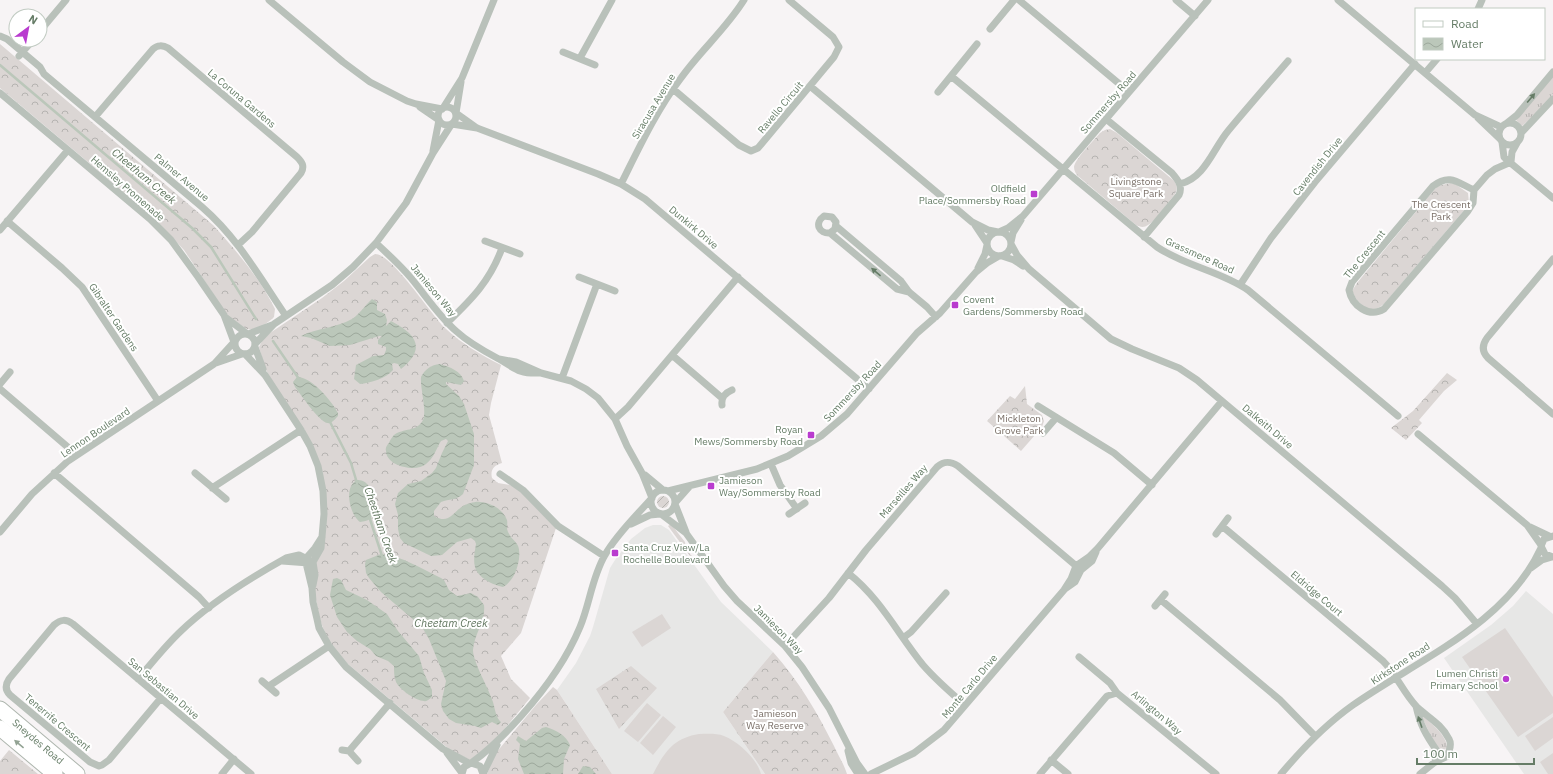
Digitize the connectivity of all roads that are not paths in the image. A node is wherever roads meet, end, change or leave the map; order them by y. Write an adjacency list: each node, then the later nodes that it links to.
1 (66, 0): 14 (street)
2 (269, 0): 36 (street)
3 (494, 0): 29 (street)
4 (612, 0): 21 (street)
5 (748, 0): 12 (street, Siracusa Avenue)
6 (789, 0): 30 (street, Ravello Circuit)
7 (1014, 0): 15 (street)
8 (1019, 0): 33 (street)
9 (1176, 0): 13 (street)
10 (1208, 0): 13 (street, Sommersby Road)
11 (1338, 0): 25 (street)
12 (742, 3): 31 (street, Siracusa Avenue)
13 (1195, 16): 33 (street, Sommersby Road)
14 (48, 21)
15 (990, 29)
16 (0, 37): 20 (street, Palmer Avenue)
17 (977, 44): 28 (street)
18 (26, 48): 20 (street)
19 (563, 52): 21 (street)
20 (21, 54): 40 (street, Palmer Avenue)
21 (580, 58): 24 (street)
22 (1436, 60): 26 (street)
23 (1288, 61): 54 (street)
24 (595, 64)
25 (1415, 64): 26 (street); 79 (street, Cavendish Drive)
26 (1425, 72): 39 (street)
27 (1553, 72): 44 (street, one-way to 27)
28 (951, 76): 32 (street); 52 (street, Grassmere Road)
29 (462, 78): 37 (street); 38 (street)
30 (810, 86): 31 (street, Ravello Circuit); 59 (street)
31 (673, 89): 53 (street, Siracusa Avenue)
32 (938, 92)
33 (1129, 92): 41 (street, Sommersby Road)
34 (0, 93): 49 (street, Hemsley Promenade)
35 (1553, 99): 46 (street)
36 (416, 104): 37 (street); 42 (street)
37 (443, 108): 38 (street); 42 (street)
38 (456, 113): 43 (street); 45 (street, Dunkirk Drive)
39 (1475, 115): 44 (street); 47 (street)
40 (95, 117): 68 (street, Palmer Avenue); 68 (street, La Coruna Gardens)
41 (1106, 119): 52 (street, Sommersby Road); 54 (street)
42 (439, 120): 43 (street); 50 (street)
43 (452, 124): 45 (street, Dunkirk Drive); 50 (street)
44 (1504, 125): 46 (street); 47 (street)
45 (477, 128): 53 (street, Dunkirk Drive)
46 (1521, 133): 48 (street)
47 (1500, 140): 48 (street); 51 (street)
48 (1517, 143): 51 (street)
49 (68, 150): 58 (street); 82 (street, Hemsley Promenade)
50 (433, 153): 66 (street)
51 (1510, 162): 55 (street, The Crescent); 56 (street)
52 (1063, 169): 57 (street, Sommersby Road); 64 (street, Grassmere Road)
53 (621, 184): 77 (street, Dunkirk Drive)
54 (1180, 184): 64 (street)
55 (1474, 190): 55 (street, The Crescent)
56 (1553, 198)
57 (1023, 216): 62 (street, Sommersby Road); 67 (street, Sommersby Road)
58 (7, 221): 61 (street); 100 (street, Gibralter Gardens)
59 (972, 222): 62 (street); 69 (street)
60 (836, 226): 63 (street); 63 (street); 81 (street)
61 (0, 230)
62 (998, 232): 67 (street); 69 (street)
63 (830, 233): 81 (street, one-way to 63)
64 (1144, 237): 79 (street, Grassmere Road)
65 (485, 241): 70 (street)
66 (376, 243): 83 (street); 85 (street, Jamieson Way)
67 (1011, 243): 72 (street); 74 (street, Dalkeith Drive)
68 (238, 244): 83 (street, Palmer Avenue)
69 (987, 244): 72 (street); 75 (street, Sommersby Road)
70 (502, 248): 71 (street); 85 (street)
71 (520, 254)
72 (1000, 256): 74 (street, Dalkeith Drive); 75 (street, Sommersby Road)
73 (1553, 259): 103 (street)
74 (1029, 269): 101 (street, Dalkeith Drive)
75 (976, 272): 84 (street, Sommersby Road)
76 (579, 277): 78 (street)
77 (738, 277): 91 (street); 98 (street, Dunkirk Drive)
78 (597, 284): 80 (street); 95 (street)
79 (1240, 285): 104 (street, Grassmere Road)
80 (615, 291)
81 (909, 292): 84 (street)
82 (224, 315): 87 (street, Hemsley Promenade); 88 (street, Hemsley Promenade)
83 (286, 316): 86 (street)
84 (936, 317): 98 (street, Sommersby Road)
85 (447, 323): 95 (street, Jamieson Way)
86 (274, 324): 87 (street); 89 (street)
87 (247, 334): 88 (street); 89 (street)
88 (234, 342): 90 (street); 92 (street, Lennon Boulevard)
89 (255, 346): 90 (street); 94 (street)
90 (243, 354): 92 (street, Lennon Boulevard); 94 (street)
91 (672, 355): 99 (street); 106 (street)
92 (214, 364): 100 (street, Lennon Boulevard)
93 (10, 372): 96 (street)
94 (265, 375): 107 (street)
95 (562, 378): 106 (street, Jamieson Way)
96 (0, 384)
97 (0, 389): 110 (street)
98 (869, 389): 111 (street, Sommersby Road)
99 (732, 390)
100 (158, 401): 110 (street, Lennon Boulevard)
101 (1222, 401): 116 (street, Monte Carlo Drive); 146 (street, Dalkeith Drive)
102 (1038, 406): 105 (street)
103 (1553, 414)
104 (1398, 416)
105 (1056, 418): 108 (street); 116 (street)
106 (615, 419): 114 (street, Jamieson Way)
107 (301, 430): 118 (street); 138 (street)
108 (1043, 433)
109 (1418, 434): 129 (street)
110 (77, 455): 112 (street, Lennon Boulevard)
111 (771, 464): 117 (street, Sommersby Road); 124 (street)
112 (54, 473): 131 (street, Lennon Boulevard); 144 (street)
113 (195, 473): 118 (street)
114 (642, 473): 119 (street, Jamieson Way); 120 (street, Jamieson Way)
115 (500, 474): 136 (street)
116 (1152, 485): 139 (street, Monte Carlo Drive)
117 (690, 486): 119 (street, Sommersby Road); 123 (street)
118 (212, 488): 121 (street)
119 (665, 490): 120 (street); 123 (street)
120 (651, 498): 125 (street); 128 (street)
121 (226, 499)
122 (805, 503): 124 (street)
123 (675, 504): 125 (street); 132 (street, Jamieson Way)
124 (797, 509): 126 (street)
125 (661, 514): 128 (street); 132 (street, Jamieson Way)
126 (789, 514)
127 (1228, 518): 130 (street)
128 (629, 525): 136 (street)
129 (1527, 525): 134 (street); 135 (street)
130 (1222, 526): 133 (street); 151 (street, Eldridge Court)
131 (0, 532)
132 (686, 533): 149 (street, Jamieson Way)
133 (1216, 534)
134 (1551, 536): 135 (street, Kirkstone Road)
135 (1541, 546): 137 (street); 140 (street, Kirkstone Road)
136 (604, 556): 164 (street)
137 (1553, 557): 140 (street, Kirkstone Road)
138 (308, 561): 144 (street); 148 (street)
139 (1078, 568): 141 (street, Marseilles Way); 159 (street, Monte Carlo Drive)
140 (1530, 569): 146 (street, Kirkstone Road)
141 (848, 573): 147 (street); 149 (street, Marseilles Way)
142 (946, 593): 147 (street)
143 (1155, 606): 163 (street)
144 (209, 608): 152 (street)
145 (63, 620): 152 (street, San Sebastian Drive); 157 (street, Tenerrife Crescent)
146 (1477, 624): 151 (street, Kirkstone Road)
147 (903, 638): 159 (street)
148 (330, 646): 154 (street); 158 (street)
149 (785, 646): 165 (street, Jamieson Way)
150 (1079, 656): 156 (street)
151 (1396, 677): 160 (street, Eldridge Court); 163 (street, Kirkstone Road)
152 (138, 679): 157 (street, San Sebastian Drive)
153 (262, 681): 154 (street)
154 (269, 686): 155 (street)
155 (276, 693)
156 (1117, 693): 170 (street, Arlington Way); 185 (street, Arlington Way)
157 (161, 698): 169 (street, San Sebastian Drive)
158 (390, 703): 166 (street); 171 (street)
159 (965, 705): 182 (street, Monte Carlo Drive)
160 (1416, 706): 167 (street, one-way to 160); 168 (street)
161 (0, 709): 175 (main road, Sneydes Road)
162 (0, 728): 174 (main road, Sneydes Road, one-way to 162)
163 (1315, 736): 186 (street, Kirkstone Road)
164 (499, 742): 173 (street); 179 (street)
165 (848, 746): 180 (street, Jamieson Way); 181 (street, Jamieson Way)
166 (443, 749): 173 (street); 178 (street)
167 (1437, 751): 168 (street); 172 (street)
168 (1447, 754): 172 (street)
169 (234, 760): 176 (street); 177 (street, San Sebastian Drive)
170 (1051, 760): 183 (street, Arlington Way); 184 (street)
171 (358, 761)
172 (1435, 762): 187 (street)
173 (470, 763): 178 (street); 179 (street)
174 (54, 774)
175 (77, 774)
176 (222, 774)
177 (251, 774)
178 (462, 774)
179 (483, 774)
180 (858, 774)
181 (865, 774)
182 (871, 774)
183 (1040, 774)
184 (1068, 774)
185 (1216, 774)
186 (1281, 774)
187 (1420, 774)

